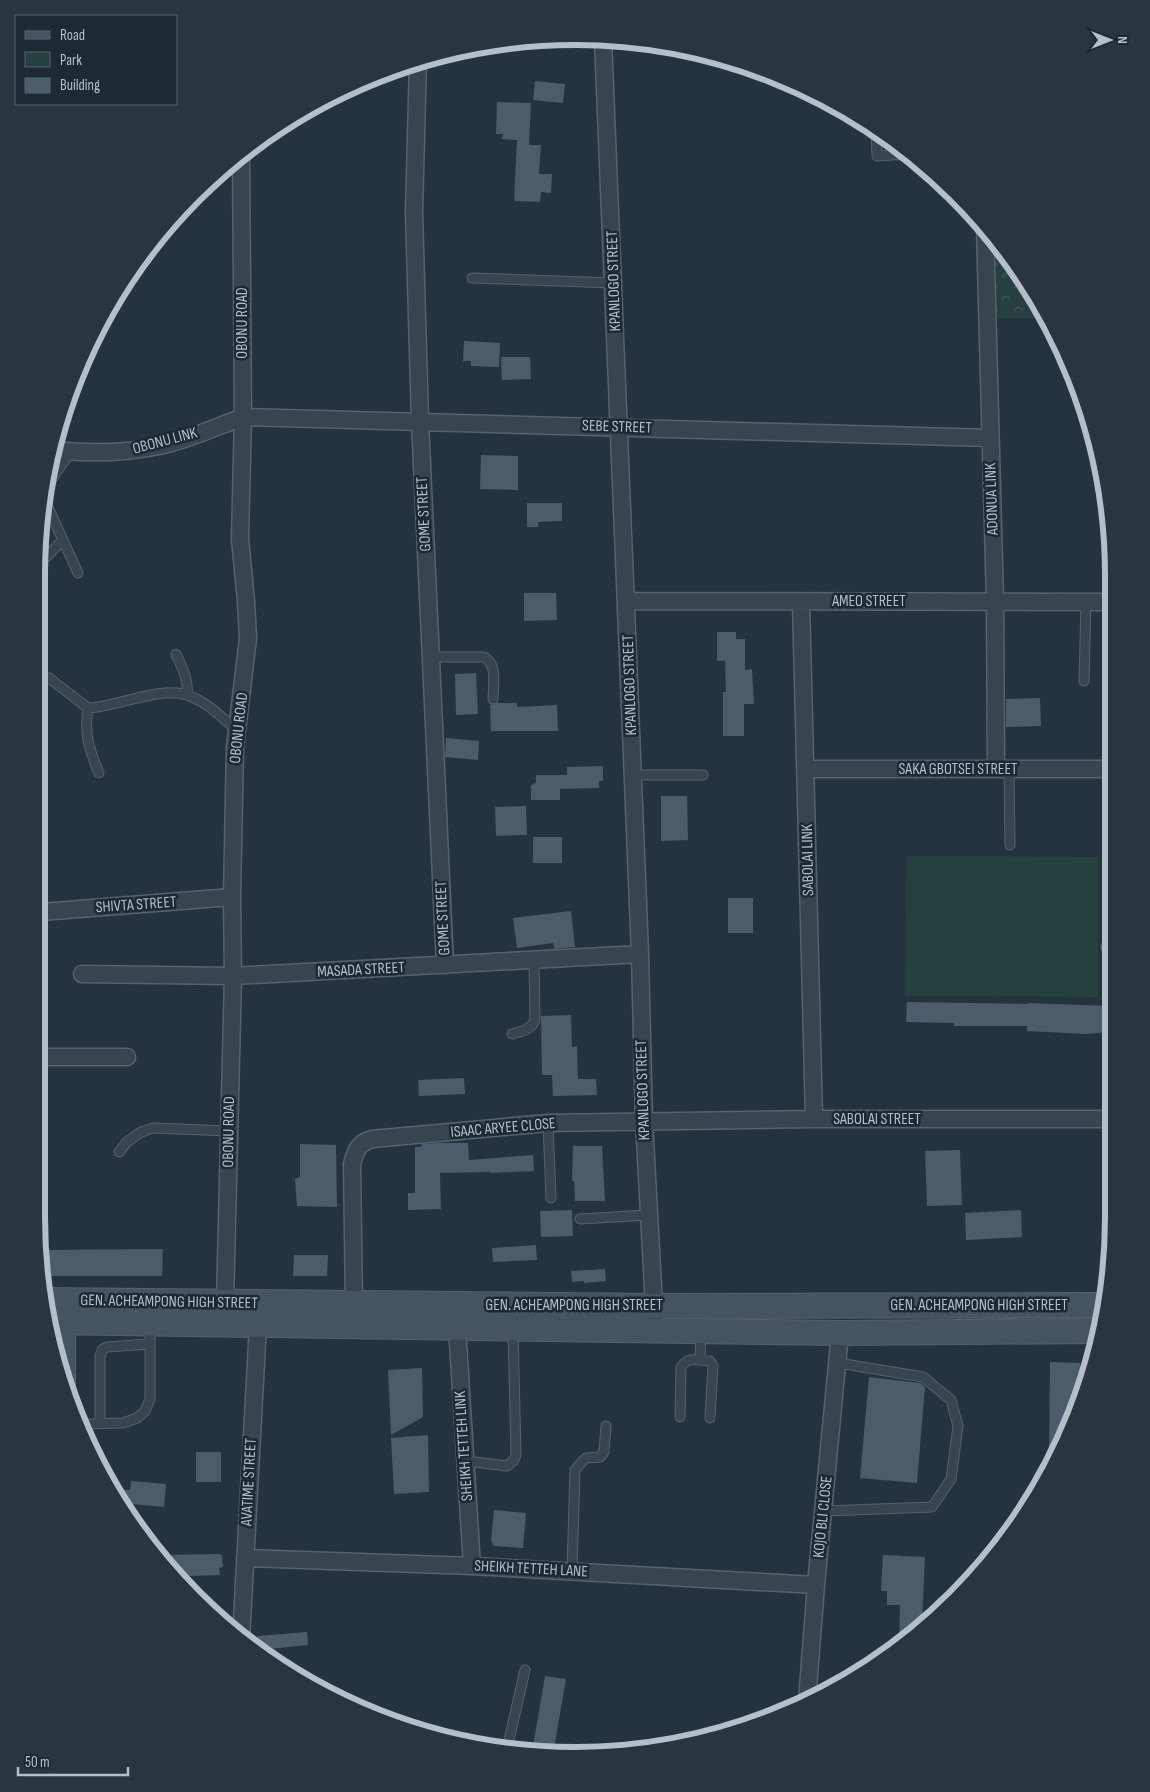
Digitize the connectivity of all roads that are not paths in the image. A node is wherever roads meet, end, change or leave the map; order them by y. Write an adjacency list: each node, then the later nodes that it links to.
1 (603, 46): 8 (street, KPANLOGO STREET)
2 (418, 69): 10 (street, GOME STREET)
3 (876, 139): 4 (lane)
4 (898, 155)
5 (241, 164): 9 (street, OBONU ROAD)
6 (985, 241): 12 (street, ADONUA LINK)
7 (472, 278): 8 (lane)
8 (614, 282): 11 (street, KPANLOGO STREET)
9 (243, 417): 10 (street, SEBE STREET); 13 (street, OBONU LINK); 31 (street, OBONU ROAD)
10 (420, 420): 11 (street, SEBE STREET); 25 (street, GOME STREET)
11 (620, 428): 12 (street, SEBE STREET); 19 (street, KPANLOGO STREET)
12 (990, 438): 20 (street, ADONUA LINK)
13 (64, 451): 14 (lane)
14 (56, 468)
15 (49, 510): 16 (lane)
16 (63, 540): 17 (lane); 18 (lane)
17 (46, 558)
18 (78, 573)
19 (626, 601): 21 (street, AMEO STREET); 36 (street, KPANLOGO STREET)
20 (995, 601): 21 (street, AMEO STREET); 22 (street, AMEO STREET); 32 (street, ADONUA LINK)
21 (801, 602): 34 (street, SABOLAI LINK)
22 (1086, 602): 23 (street, AMEO STREET); 27 (lane)
23 (1105, 602)
24 (176, 654): 28 (lane)
25 (431, 657): 29 (lane); 43 (street, GOME STREET)
26 (45, 678): 30 (lane)
27 (1084, 681)
28 (187, 695): 30 (lane); 31 (lane)
29 (493, 699)
30 (88, 708): 35 (lane)
31 (237, 730): 39 (street, OBONU ROAD)
32 (1003, 769): 33 (street, SAKA GBOTSEI STREET); 34 (street, SAKA GBOTSEI STREET); 38 (lane)
33 (1105, 769)
34 (805, 770): 49 (street, SABOLAI LINK)
35 (99, 773)
36 (633, 775): 37 (lane); 41 (street, KPANLOGO STREET)
37 (703, 775)
38 (1010, 845)
39 (232, 898): 40 (street, SHIVTA STREET); 45 (street, OBONU ROAD)
40 (45, 912)
41 (640, 954): 42 (street, MASADA STREET); 51 (street, KPANLOGO STREET)
42 (534, 960): 43 (street, MASADA STREET); 46 (lane)
43 (445, 966): 45 (street, MASADA STREET)
44 (82, 974): 45 (street, MASADA STREET)
45 (233, 976): 53 (street, OBONU ROAD)
46 (512, 1034)
47 (45, 1057): 48 (street)
48 (127, 1057)
49 (814, 1119): 50 (street, SABOLAI STREET); 51 (street, SABOLAI STREET)
50 (1105, 1119)
51 (644, 1121): 52 (street, ISAAC ARYEE CLOSE); 56 (street, KPANLOGO STREET)
52 (548, 1123): 55 (lane); 59 (street, ISAAC ARYEE CLOSE)
53 (229, 1131): 54 (lane); 58 (street, OBONU ROAD)
54 (119, 1152)
55 (551, 1198)
56 (648, 1215): 57 (lane); 61 (street, KPANLOGO STREET)
57 (580, 1219)
58 (225, 1303): 59 (main road, GEN. ACHEAMPONG HIGH STREET); 62 (main road, GEN. ACHEAMPONG HIGH STREET)
59 (354, 1304): 61 (main road, GEN. ACHEAMPONG HIGH STREET)
60 (1097, 1305): 61 (main road, GEN. ACHEAMPONG HIGH STREET)
61 (654, 1306): 68 (street, KPANLOGO STREET)
62 (55, 1311): 65 (main road); 71 (main road, GEN. ACHEAMPONG HIGH STREET)
63 (258, 1325): 64 (main road, GEN. ACHEAMPONG HIGH STREET); 71 (main road, GEN. ACHEAMPONG HIGH STREET); 81 (street, AVATIME STREET)
64 (457, 1327): 66 (main road, GEN. ACHEAMPONG HIGH STREET); 79 (street, SHEIKH TETTEH LINK)
65 (57, 1328)
66 (513, 1328): 68 (main road, GEN. ACHEAMPONG HIGH STREET); 79 (lane)
67 (1092, 1331): 70 (main road, GEN. ACHEAMPONG HIGH STREET)
68 (652, 1332): 69 (main road, GEN. ACHEAMPONG HIGH STREET)
69 (701, 1332): 70 (main road, GEN. ACHEAMPONG HIGH STREET); 72 (lane)
70 (840, 1333): 73 (street, KOJO BLI CLOSE)
71 (149, 1334): 76 (lane); 76 (lane)
72 (700, 1360): 74 (lane); 75 (lane)
73 (838, 1363): 80 (street, KOJO BLI CLOSE); 80 (lane)
74 (680, 1417)
75 (710, 1418)
76 (100, 1423): 77 (lane)
77 (87, 1424)
78 (606, 1426): 83 (lane)
79 (465, 1461): 82 (street, SHEIKH TETTEH LINK)
80 (824, 1511): 84 (street, KOJO BLI CLOSE)
81 (245, 1558): 82 (street, SHEIKH TETTEH LANE); 85 (street, AVATIME STREET)
82 (472, 1566): 83 (street, SHEIKH TETTEH LANE)
83 (572, 1571): 84 (street, SHEIKH TETTEH LANE)
84 (816, 1584): 87 (street, KOJO BLI CLOSE)
85 (242, 1628)
86 (525, 1670): 88 (lane)
87 (809, 1692)
88 (509, 1742)

